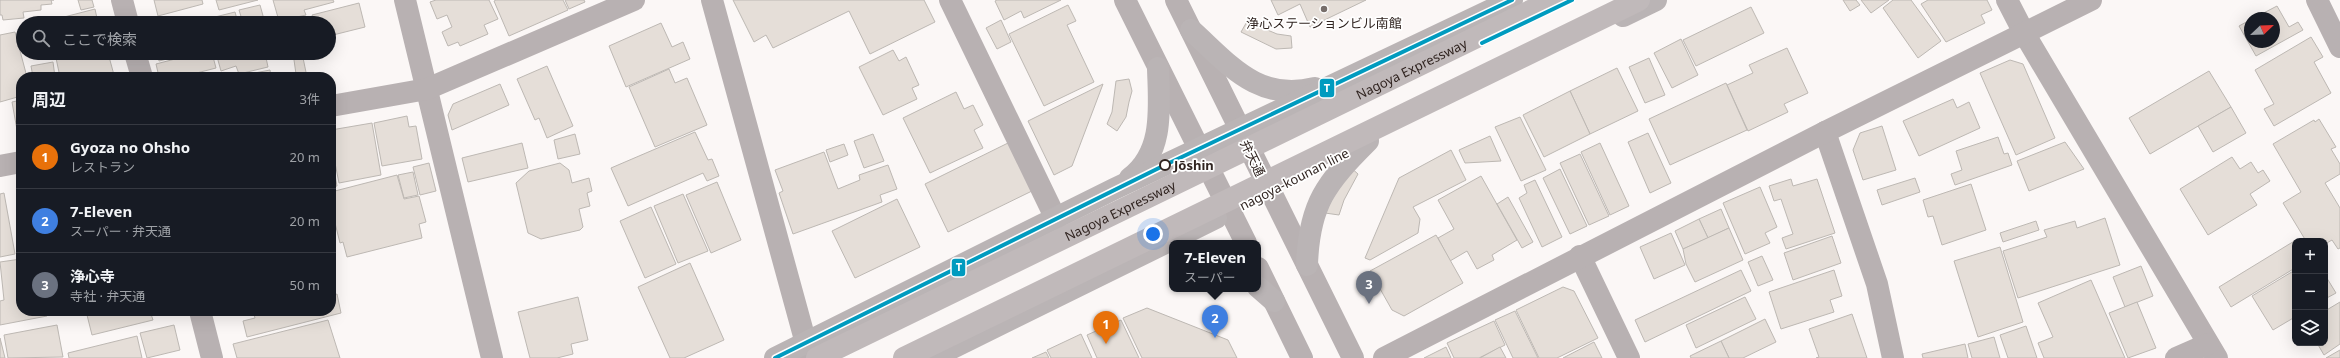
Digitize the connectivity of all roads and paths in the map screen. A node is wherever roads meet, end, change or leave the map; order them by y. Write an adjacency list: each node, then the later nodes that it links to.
1 (122, 0): 15 (street)
2 (405, 0): 23 (street)
3 (634, 0): 23 (street)
4 (712, 0): 46 (street)
5 (950, 0): 34 (street)
6 (1124, 0): 20 (street)
7 (1176, 0): 16 (street, 弁天通)
8 (1512, 0): 22 (main road)
9 (1553, 0): 46 (highway, Nagoya Expressway, bridge)
10 (1639, 0): 50 (highway, bridge)
11 (1656, 0): 27 (main road, nagoya-kounan line)
12 (2007, 0): 17 (street)
13 (2091, 0): 17 (street)
14 (2317, 0): 18 (street)
15 (126, 16)
16 (1191, 30): 22 (main road); 25 (street, 弁天通)
17 (2024, 33): 26 (street); 45 (street)
18 (2340, 47)
19 (137, 60): 21 (street)
20 (1158, 68): 28 (street); 31 (main road)
21 (141, 72)
22 (1338, 82): 25 (main road)
23 (427, 89): 24 (street); 48 (street)
24 (336, 105)
25 (1239, 130): 28 (main road); 32 (street, 弁天通)
26 (1824, 132): 39 (street); 56 (street)
27 (1368, 141): 32 (main road, nagoya-kounan line); 40 (main road)
28 (1200, 148): 31 (main road); 33 (street)
29 (16, 163): 30 (street)
30 (0, 166)
31 (1112, 190): 34 (main road)
32 (1269, 192): 33 (main road, nagoya-kounan line); 40 (street, 弁天通)
33 (1230, 210): 35 (main road, nagoya-kounan line); 36 (street)
34 (1056, 219): 46 (main road)
35 (1171, 240)
36 (1245, 240)
37 (1169, 241): 41 (main road, nagoya-kounan line)
38 (1169, 254): 41 (main road)
39 (1580, 256): 54 (street); 55 (street)
40 (1307, 265): 53 (street, 弁天通)
41 (1120, 266): 51 (main road, nagoya-kounan line)
42 (1261, 278): 43 (street)
43 (1266, 294): 52 (street)
44 (201, 316): 47 (street)
45 (2213, 351): 57 (street)
46 (811, 353): 49 (main road)
47 (212, 358)
48 (492, 358)
49 (775, 358)
50 (904, 358)
51 (932, 358)
52 (1302, 358)
53 (1352, 358)
54 (1384, 358)
55 (1629, 358)
56 (1893, 358)
57 (2176, 358)

